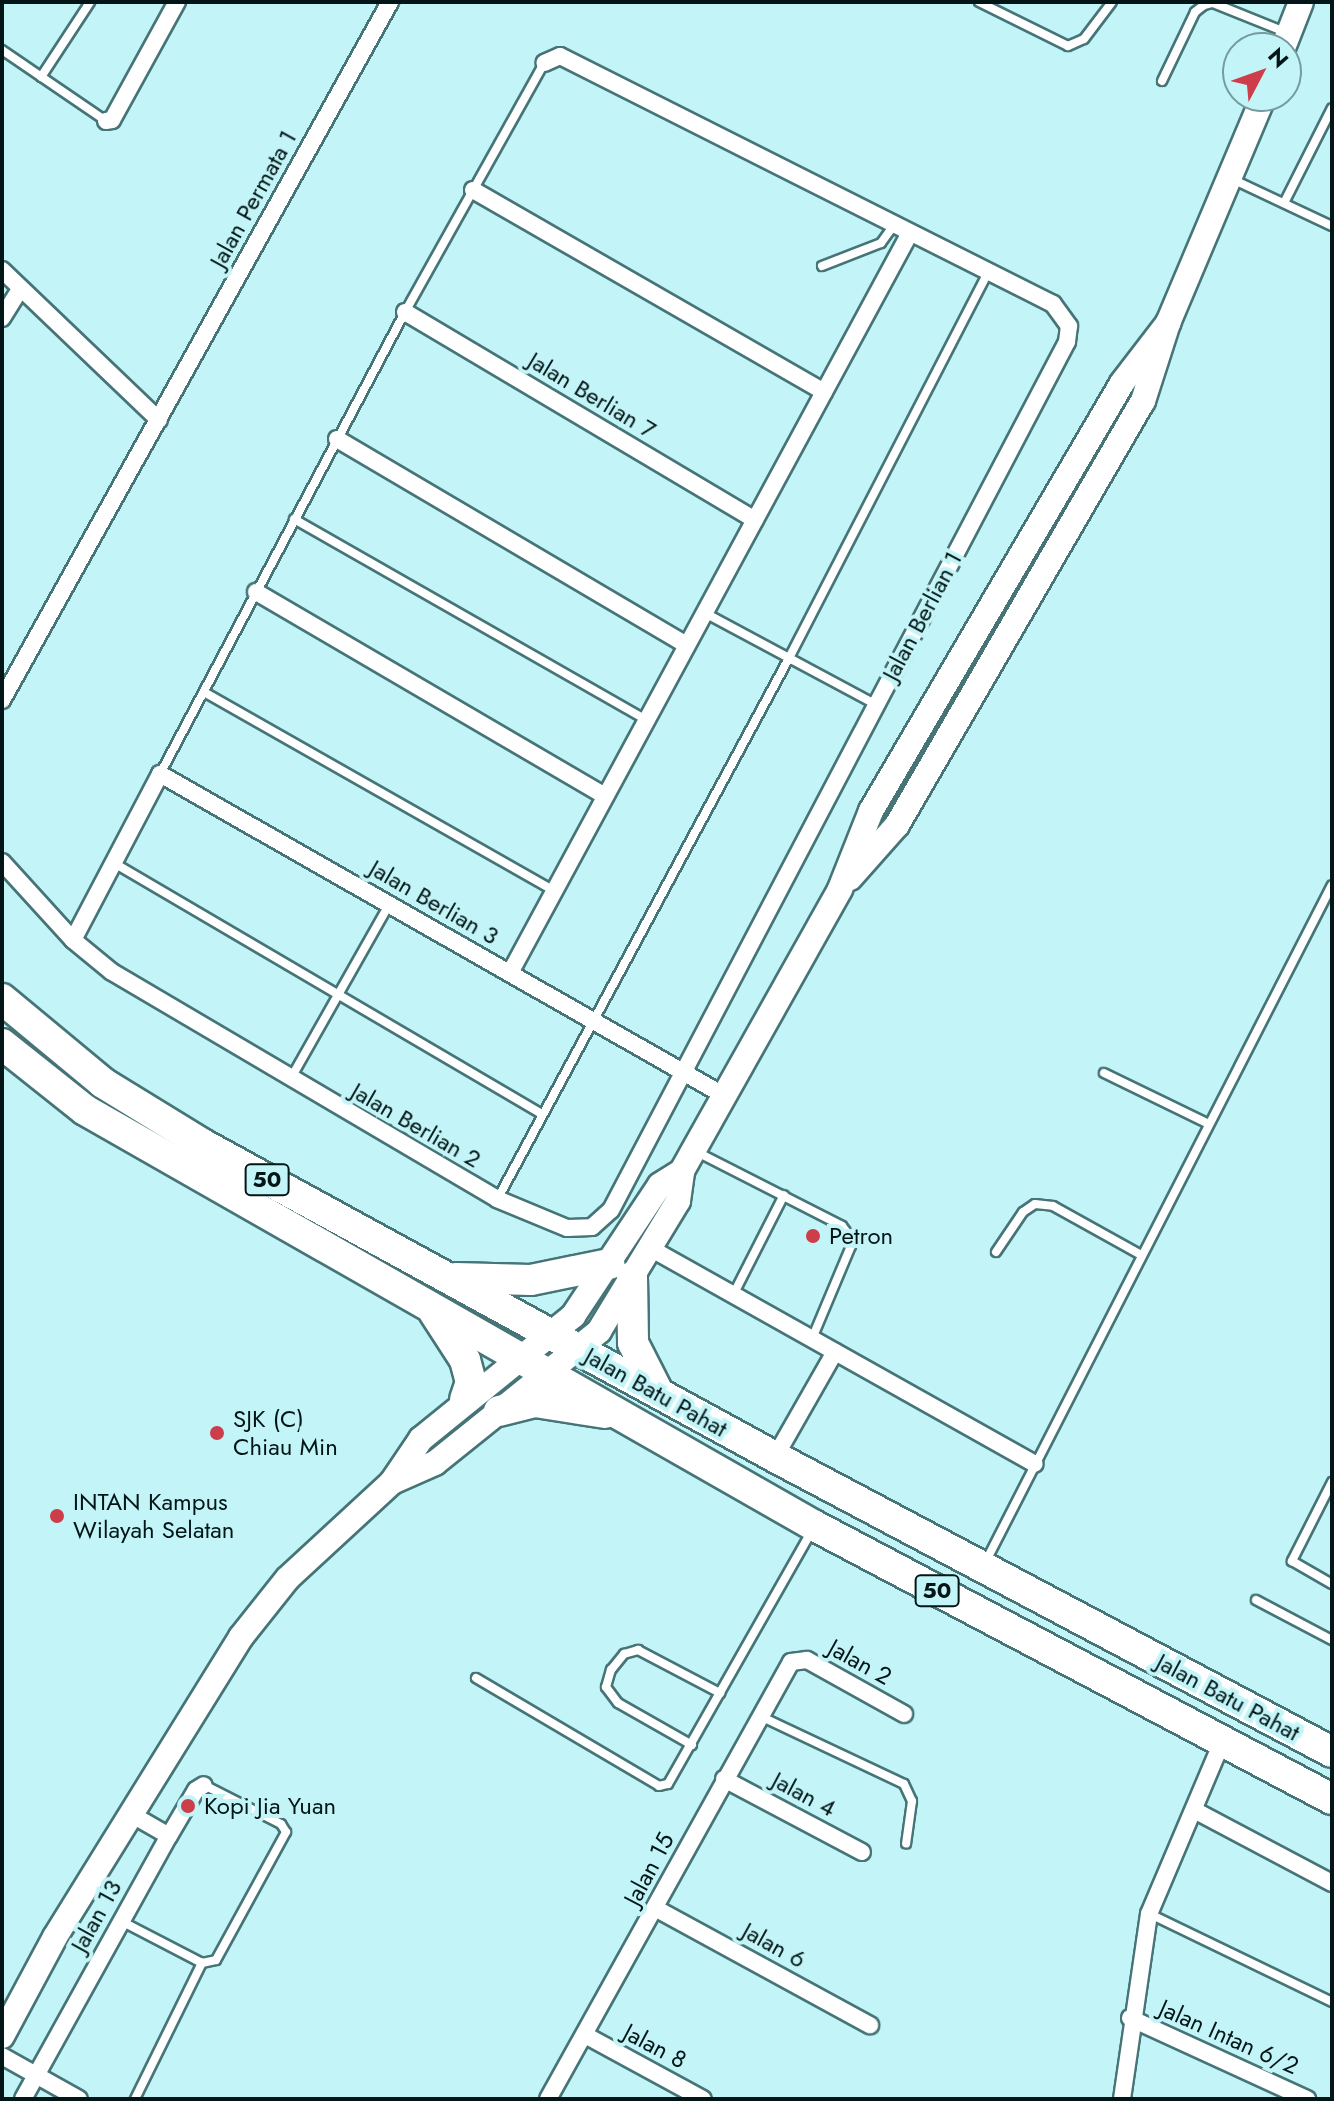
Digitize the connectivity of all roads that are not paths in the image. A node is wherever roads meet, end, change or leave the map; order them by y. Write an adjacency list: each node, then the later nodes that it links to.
1 (90, 2): 11 (lane)
2 (177, 2): 15 (street)
3 (390, 2): 29 (street, Jalan Permata 1)
4 (979, 2): 5 (lane)
5 (1112, 2)
6 (1301, 2): 8 (street)
7 (1269, 32): 12 (lane)
8 (1289, 32)
9 (2, 50): 11 (lane)
10 (544, 63): 17 (lane); 19 (street, Jalan Berlian 1)
11 (41, 77): 15 (lane)
12 (1162, 81)
13 (1332, 108): 18 (lane)
14 (1258, 112): 16 (street)
15 (106, 121)
16 (1232, 179): 18 (lane); 57 (street)
17 (473, 190): 26 (lane); 28 (street)
18 (1284, 203): 20 (lane)
19 (894, 225): 21 (street, Jalan Berlian 1); 22 (lane)
20 (1332, 226)
21 (910, 233): 24 (street, Jalan Berlian 1); 28 (street)
22 (822, 266)
23 (2, 270): 25 (street)
24 (988, 272): 36 (lane); 39 (street, Jalan Berlian 1)
25 (20, 289): 27 (street); 29 (street)
26 (405, 312): 30 (lane); 32 (street, Jalan Berlian 7)
27 (2, 318)
28 (824, 392): 32 (street)
29 (159, 420): 38 (street, Jalan Permata 1)
30 (337, 439): 31 (lane); 35 (street)
31 (294, 519): 33 (lane); 40 (lane)
32 (755, 520): 34 (street)
33 (256, 592): 37 (lane); 42 (street)
34 (705, 612): 35 (street); 36 (lane)
35 (687, 645): 40 (street)
36 (789, 658): 39 (lane); 52 (lane)
37 (204, 692): 41 (lane); 46 (lane)
38 (2, 700)
39 (875, 704): 54 (street, Jalan Berlian 1)
40 (647, 720): 42 (street)
41 (160, 774): 44 (street); 47 (street, Jalan Berlian 3)
42 (605, 796): 46 (street)
43 (2, 862): 48 (street, Jalan Berlian 2)
44 (113, 862): 48 (street); 50 (lane)
45 (1332, 885): 59 (lane)
46 (554, 891): 49 (street)
47 (390, 904): 49 (street, Jalan Berlian 3); 50 (lane)
48 (73, 940): 56 (street, Jalan Berlian 2)
49 (510, 973): 52 (street, Jalan Berlian 3)
50 (339, 994): 56 (lane); 58 (lane)
51 (2, 999): 67 (highway, Jalan Batu Pahat / 50)
52 (593, 1020): 54 (street, Jalan Berlian 3); 58 (lane)
53 (2, 1044): 69 (highway, Jalan Batu Pahat / 50)
54 (685, 1073): 57 (street, Jalan Berlian 3); 62 (street, Jalan Berlian 2)
55 (1104, 1073): 59 (lane)
56 (290, 1080): 62 (street, Jalan Berlian 2)
57 (725, 1096): 60 (street)
58 (542, 1114): 62 (lane)
59 (1207, 1123): 65 (lane)
60 (688, 1161): 61 (lane); 63 (street); 66 (street)
61 (784, 1195): 68 (lane); 71 (lane)
62 (497, 1199)
63 (650, 1248): 66 (street); 68 (street)
64 (996, 1252): 65 (lane)
65 (1141, 1255): 81 (lane)
66 (621, 1271): 67 (highway); 70 (street); 72 (street); 76 (highway)
67 (446, 1277): 70 (highway, Jalan Batu Pahat / 50)
68 (733, 1295): 71 (street)
69 (430, 1306): 74 (highway, Jalan Batu Pahat / 50); 77 (highway)
70 (550, 1334): 72 (highway, Jalan Batu Pahat / 50); 74 (street)
71 (812, 1339): 73 (street)
72 (577, 1348): 75 (street); 76 (highway, Jalan Batu Pahat / 50)
73 (835, 1352): 80 (street); 81 (street)
74 (520, 1357): 75 (highway, Jalan Batu Pahat / 50); 77 (street)
75 (548, 1373): 78 (street); 79 (highway, Jalan Batu Pahat / 50)
76 (658, 1392): 80 (highway, Jalan Batu Pahat / 50)
77 (465, 1399): 82 (street)
78 (499, 1411): 79 (highway); 82 (street)
79 (634, 1419): 84 (highway, Jalan Batu Pahat / 50)
80 (775, 1457): 85 (highway, Jalan Batu Pahat / 50)
81 (1035, 1464): 85 (lane)
82 (392, 1482): 102 (street)
83 (1332, 1482): 87 (lane)
84 (815, 1526): 92 (lane); 95 (highway, Jalan Batu Pahat / 50)
85 (982, 1567): 97 (highway, Jalan Batu Pahat / 50)
86 (1332, 1570): 87 (lane)
87 (1329, 1582)
88 (1256, 1600): 89 (lane)
89 (1332, 1640)
90 (791, 1662): 93 (street, Jalan 2); 94 (street, Jalan 15)
91 (476, 1678): 96 (lane)
92 (720, 1693): 96 (lane); 96 (lane)
93 (904, 1714)
94 (760, 1716): 98 (street, Jalan 15); 104 (lane)
95 (1222, 1742): 100 (highway, Jalan Batu Pahat / 50); 101 (street)
96 (692, 1745)
97 (1328, 1746)
98 (724, 1779): 105 (street, Jalan 4); 107 (street, Jalan 15)
99 (204, 1785): 103 (street, Jalan 13); 110 (lane)
100 (1332, 1799)
101 (1194, 1810): 106 (street); 108 (street)
102 (129, 1813): 103 (street); 115 (street)
103 (169, 1836): 109 (street, Jalan 13)
104 (906, 1844)
105 (862, 1852)
106 (1332, 1883)
107 (655, 1908): 113 (street, Jalan 6); 114 (street, Jalan 15)
108 (1149, 1914): 111 (lane); 112 (street)
109 (121, 1921): 110 (lane); 117 (street, Jalan 13)
110 (202, 1963): 120 (lane)
111 (1332, 2002)
112 (1130, 2018): 123 (street); 124 (street, Jalan Intan 6/2)
113 (870, 2025)
114 (585, 2035): 121 (street, Jalan 15); 122 (street, Jalan 8)
115 (2, 2036)
116 (2, 2056): 117 (street)
117 (35, 2075): 118 (street, Jalan 13); 119 (street)
118 (23, 2099)
119 (79, 2099)
120 (135, 2099)
121 (548, 2099)
122 (703, 2099)
123 (1122, 2099)
124 (1307, 2099)

